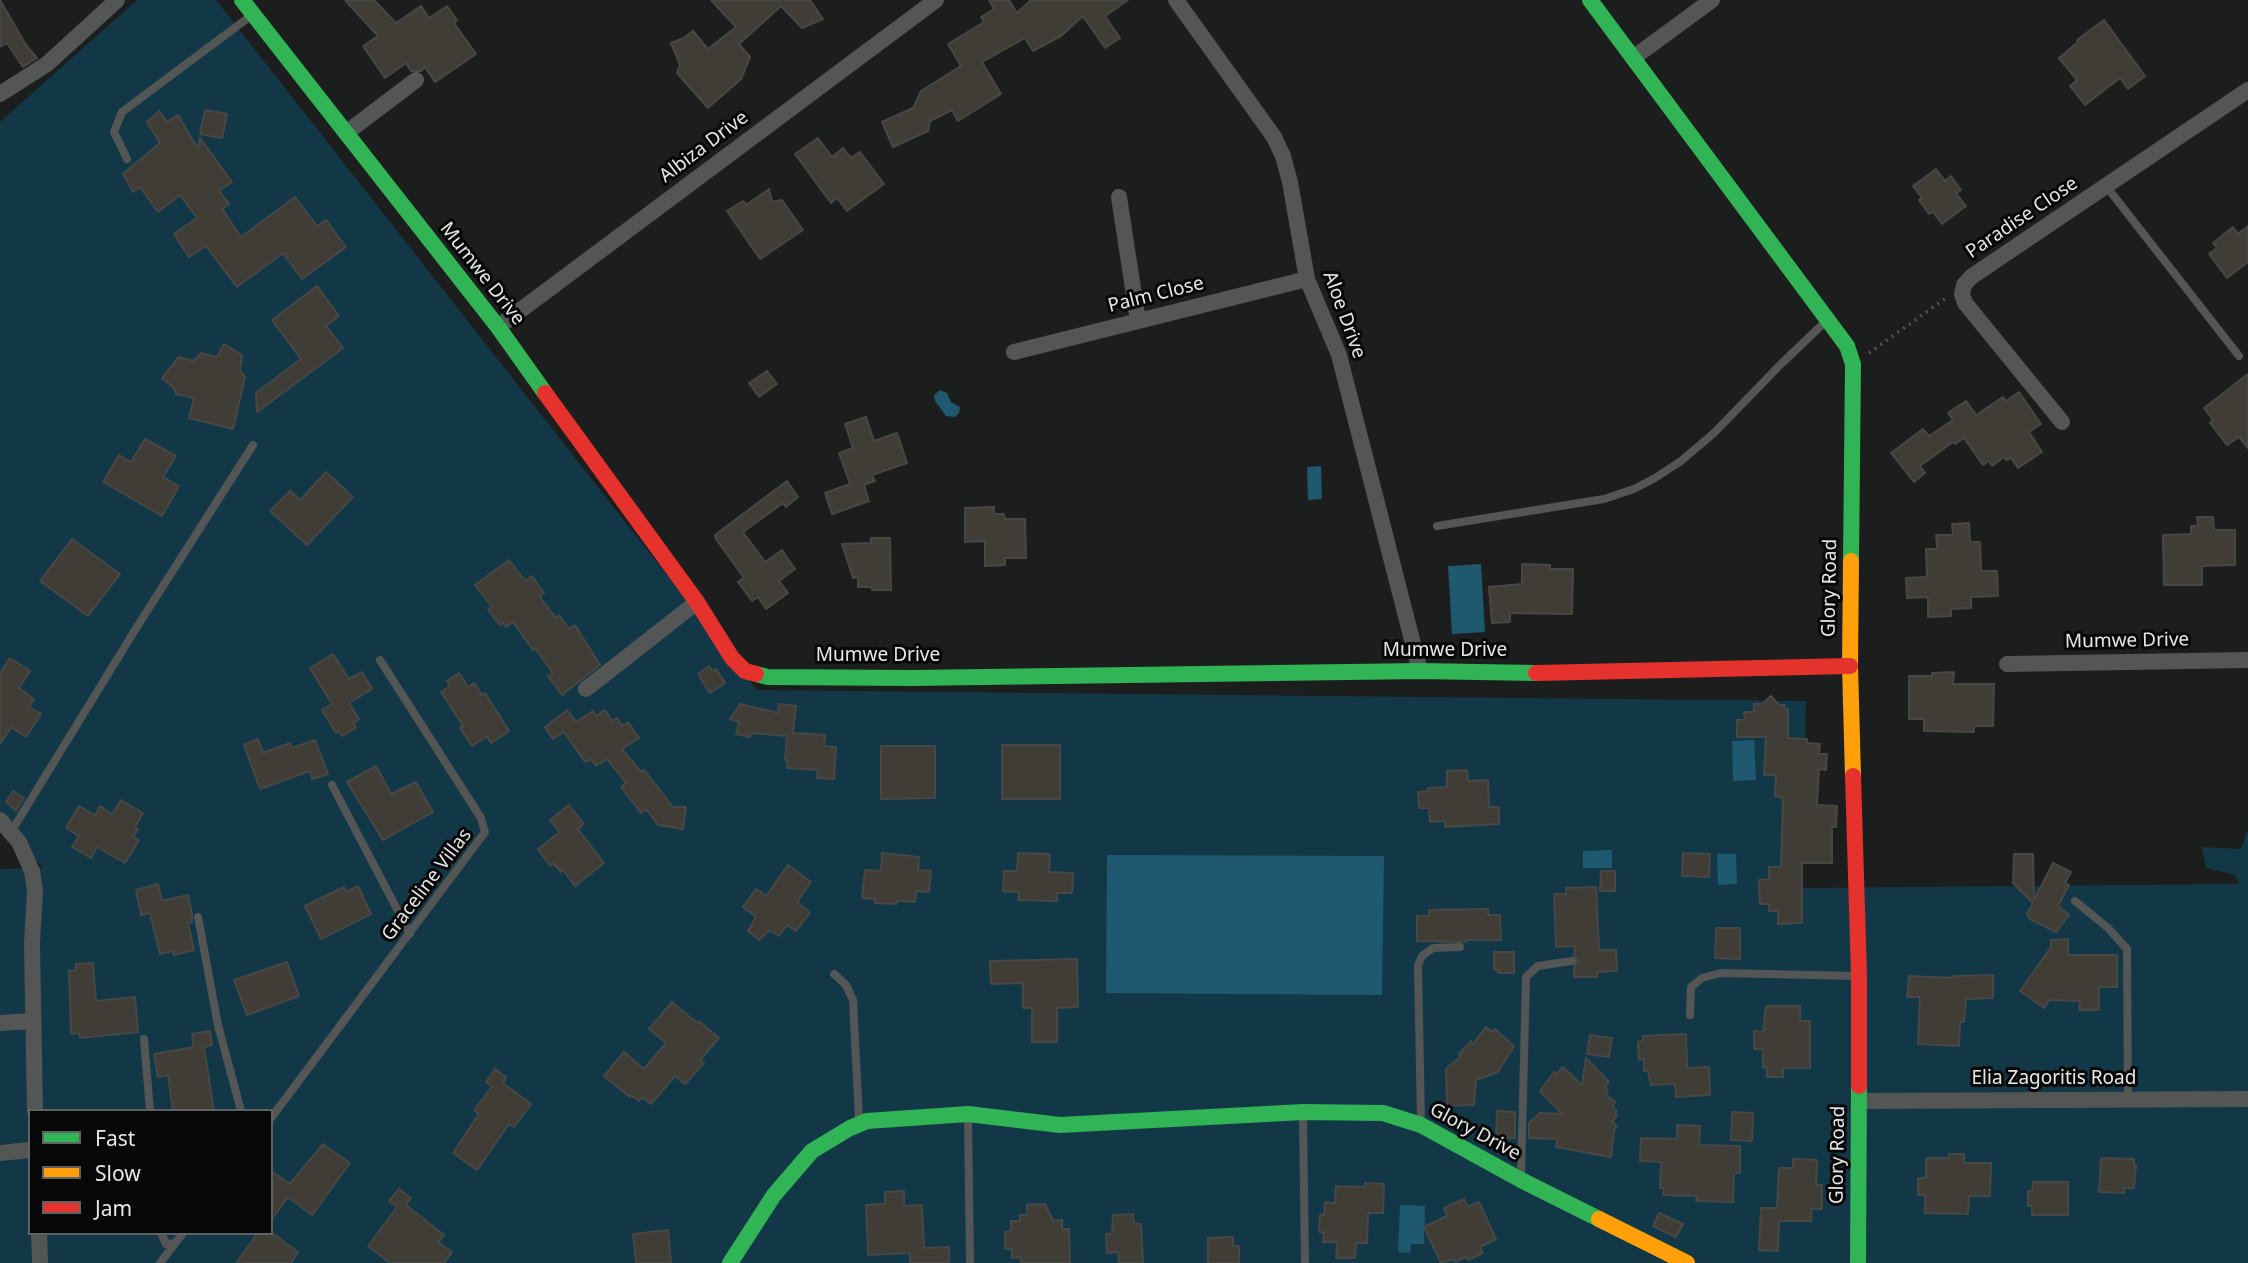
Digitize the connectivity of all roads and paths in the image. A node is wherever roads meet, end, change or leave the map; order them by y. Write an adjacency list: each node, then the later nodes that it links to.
1 (117, 0): 11 (street)
2 (242, 0): 7 (street, Mumwe Drive)
3 (936, 0): 20 (street, Albiza Drive)
4 (1176, 0): 16 (street, Aloe Drive)
5 (1590, 0): 8 (street, Glory Road)
6 (1712, 0): 8 (street)
7 (253, 14): 12 (street, Mumwe Drive); 13 (lane)
8 (1633, 58): 18 (street, Glory Road)
9 (416, 80): 12 (street)
10 (2248, 90): 14 (street, Paradise Close)
11 (0, 94)
12 (346, 133): 20 (street, Mumwe Drive)
13 (127, 159)
14 (2106, 186): 17 (street, Paradise Close); 22 (lane)
15 (1119, 197): 19 (street)
16 (1307, 279): 19 (street, Palm Close); 32 (street, Aloe Drive)
17 (1964, 285): 23 (path); 24 (street, Paradise Close)
18 (1827, 320): 23 (street, Glory Road); 26 (lane)
19 (1138, 321): 21 (street, Palm Close)
20 (498, 327): 27 (street, Mumwe Drive)
21 (1014, 352)
22 (2239, 356)
23 (1853, 364): 31 (street, Glory Road)
24 (2062, 422)
25 (253, 445): 35 (lane)
26 (1437, 526)
27 (697, 602): 32 (street, Mumwe Drive); 33 (street)
28 (380, 660): 38 (lane, Graceline Villas)
29 (2248, 660): 30 (street, Mumwe Drive)
30 (2007, 664)
31 (1850, 666): 32 (street, Mumwe Drive); 42 (street, Glory Road)
32 (1420, 671)
33 (586, 689)
34 (332, 785): 38 (lane)
35 (10, 831): 44 (street)
36 (2075, 901): 48 (lane)
37 (198, 917): 52 (lane)
38 (410, 934): 55 (lane, Graceline Villas)
39 (1460, 947): 57 (lane)
40 (1572, 961): 60 (lane)
41 (834, 974): 56 (lane)
42 (1860, 976): 43 (lane); 49 (street, Glory Road)
43 (1690, 1015)
44 (33, 1021): 45 (street); 50 (street)
45 (0, 1023)
46 (144, 1039): 51 (lane)
47 (2248, 1099): 48 (street, Elia Zagoritis Road)
48 (2128, 1100): 49 (street, Elia Zagoritis Road)
49 (1860, 1101): 71 (street, Glory Road)
50 (35, 1109)
51 (150, 1109)
52 (240, 1109)
53 (1303, 1112): 54 (street, Glory Drive); 57 (street, Glory Drive); 70 (lane)
54 (968, 1114): 56 (street, Glory Drive); 69 (lane)
55 (273, 1115)
56 (859, 1124): 68 (street)
57 (1421, 1125): 60 (street, Glory Drive)
58 (28, 1150): 59 (street)
59 (0, 1153)
60 (1521, 1180): 65 (street, Glory Drive)
61 (39, 1235): 66 (street)
62 (162, 1235): 64 (lane)
63 (181, 1235): 64 (lane)
64 (175, 1243): 67 (lane)
65 (1684, 1262)
66 (40, 1263)
67 (160, 1263)
68 (730, 1263)
69 (970, 1263)
70 (1305, 1263)
71 (1858, 1263)

